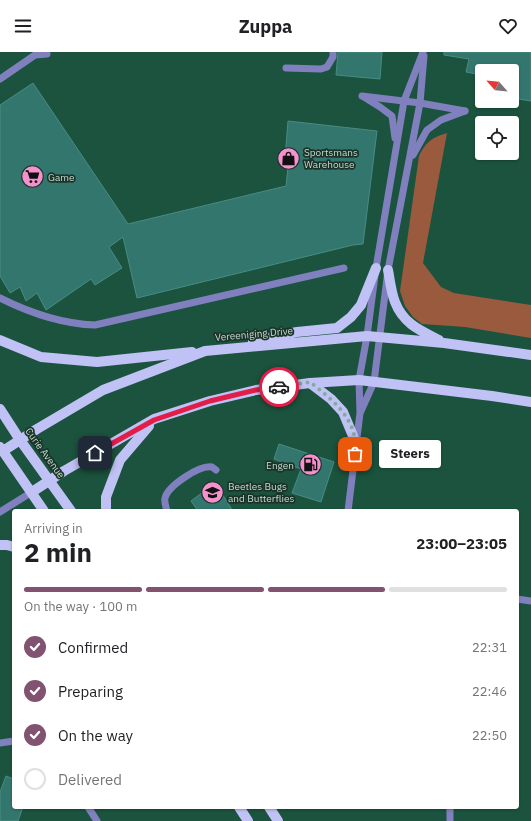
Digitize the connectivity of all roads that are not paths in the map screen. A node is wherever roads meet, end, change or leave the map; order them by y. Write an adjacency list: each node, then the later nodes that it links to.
1 (333, 52): 4 (street)
2 (423, 52): 6 (street); 7 (street)
3 (48, 54): 5 (street)
4 (286, 68)
5 (0, 79)
6 (404, 101): 7 (street); 8 (street); 8 (street)
7 (420, 103): 9 (street); 9 (street)
8 (396, 155): 11 (street)
9 (410, 159): 12 (street)
10 (344, 268): 13 (street)
11 (376, 268): 14 (street); 18 (main road)
12 (388, 270): 15 (street); 17 (main road)
13 (0, 298)
14 (367, 336): 15 (main road, Vereeniging Drive); 18 (main road, Vereeniging Drive); 20 (street)
15 (381, 337): 17 (main road, Vereeniging Drive); 22 (street)
16 (0, 340): 18 (main road)
17 (444, 342): 19 (main road, Vereeniging Drive)
18 (205, 351): 27 (main road, Vereeniging Drive)
19 (531, 355)
20 (359, 380): 21 (main road); 22 (main road); 25 (street)
21 (310, 382): 26 (main road); 28 (main road)
22 (374, 382): 23 (main road); 25 (street)
23 (531, 402)
24 (0, 409): 27 (main road, Curie Avenue)
25 (360, 413): 28 (street)
26 (154, 420): 31 (main road); 35 (main road)
27 (20, 440): 29 (main road, Vereeniging Drive); 31 (main road, Curie Avenue)
28 (356, 443): 37 (street)
29 (1, 450): 32 (main road)
30 (216, 470): 36 (street)
31 (50, 480): 32 (main road); 34 (main road, Curie Avenue)
32 (32, 492): 33 (main road); 38 (street)
33 (43, 509)
34 (70, 509)
35 (106, 509)
36 (167, 509)
37 (348, 509)
38 (0, 512)
39 (0, 545): 40 (main road)
40 (12, 546)
41 (519, 599): 42 (street)
42 (531, 601)
43 (12, 741): 44 (street)
44 (0, 743)
45 (89, 809): 49 (street)
46 (240, 809): 50 (main road)
47 (270, 809): 51 (main road)
48 (450, 809): 52 (street)
49 (97, 821)
50 (248, 821)
51 (278, 821)
52 (450, 821)

